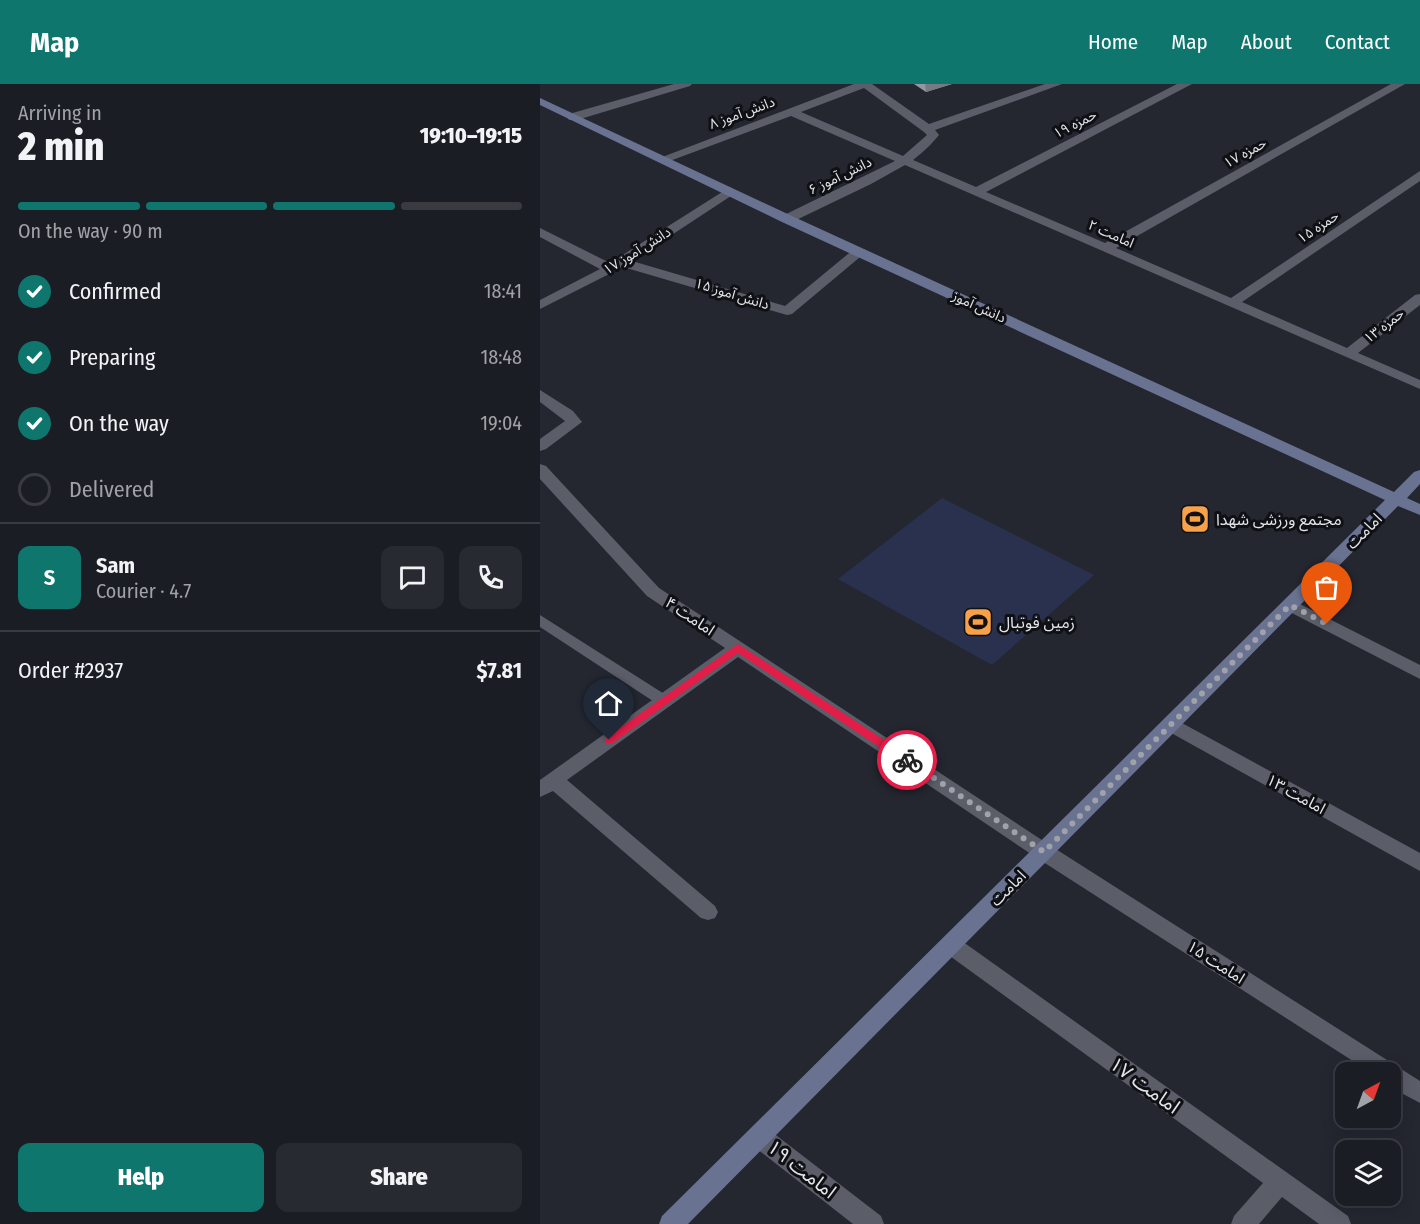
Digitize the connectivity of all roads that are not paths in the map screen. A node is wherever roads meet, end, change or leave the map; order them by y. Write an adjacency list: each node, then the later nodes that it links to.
1 (686, 84): 8 (street)
2 (865, 84): 7 (street, دانش آموز ۸); 9 (street)
3 (1056, 84): 9 (street)
4 (1186, 84): 14 (street, حمزه ۱۹)
5 (1399, 84): 17 (street, حمزه ۱۷)
6 (540, 101): 8 (street, دانش آموز)
7 (790, 111): 10 (street, دانش آموز ۸); 11 (street, امامت ۲)
8 (573, 117): 10 (street, دانش آموز)
9 (928, 129): 11 (street, دانش آموز ۶)
10 (663, 159): 13 (street, دانش آموز)
11 (907, 160): 14 (street, امامت ۲); 15 (street, دانش آموز ۶)
12 (1420, 175): 21 (street, حمزه ۱۵)
13 (730, 191): 15 (street, دانش آموز); 19 (street, دانش آموز ۱۷)
14 (978, 191): 17 (street, امامت ۲)
15 (787, 219): 18 (street, دانش آموز)
16 (540, 232): 19 (street)
17 (1106, 248): 21 (street, امامت ۲)
18 (859, 252): 19 (street, دانش آموز ۱۵); 29 (street, دانش آموز)
19 (616, 265): 22 (street, دانش آموز ۱۷)
20 (1420, 298): 23 (street, حمزه ۱۳)
21 (1232, 303): 23 (street, امامت ۲)
22 (540, 305)
23 (1348, 354): 24 (street, امامت ۲)
24 (1420, 385)
25 (540, 395): 26 (street)
26 (540, 446)
27 (540, 469): 33 (street, امامت ۴)
28 (1420, 475): 29 (street, امامت)
29 (1396, 499): 30 (street, دانش آموز); 31 (street, امامت)
30 (1420, 510)
31 (1290, 605): 34 (street); 36 (street, امامت)
32 (540, 620): 35 (lane)
33 (738, 648): 35 (street); 38 (street, امامت ۴)
34 (1420, 673)
35 (664, 701): 37 (street)
36 (1171, 724): 38 (street, امامت); 39 (street, امامت ۱۳)
37 (547, 785): 40 (street)
38 (1044, 852): 41 (street, امامت); 42 (street, امامت ۱۵)
39 (1420, 863)
40 (708, 912)
41 (951, 945): 45 (street, امامت); 46 (street, امامت ۱۷)
42 (1372, 1062)
43 (1401, 1081): 44 (street, امامت ۱۵)
44 (1420, 1093)
45 (760, 1137): 47 (street, امامت); 48 (street, امامت ۱۹)
46 (1280, 1182): 49 (street); 50 (street, امامت ۱۷)
47 (671, 1224)
48 (872, 1224)
49 (1243, 1224)
50 (1339, 1224)

